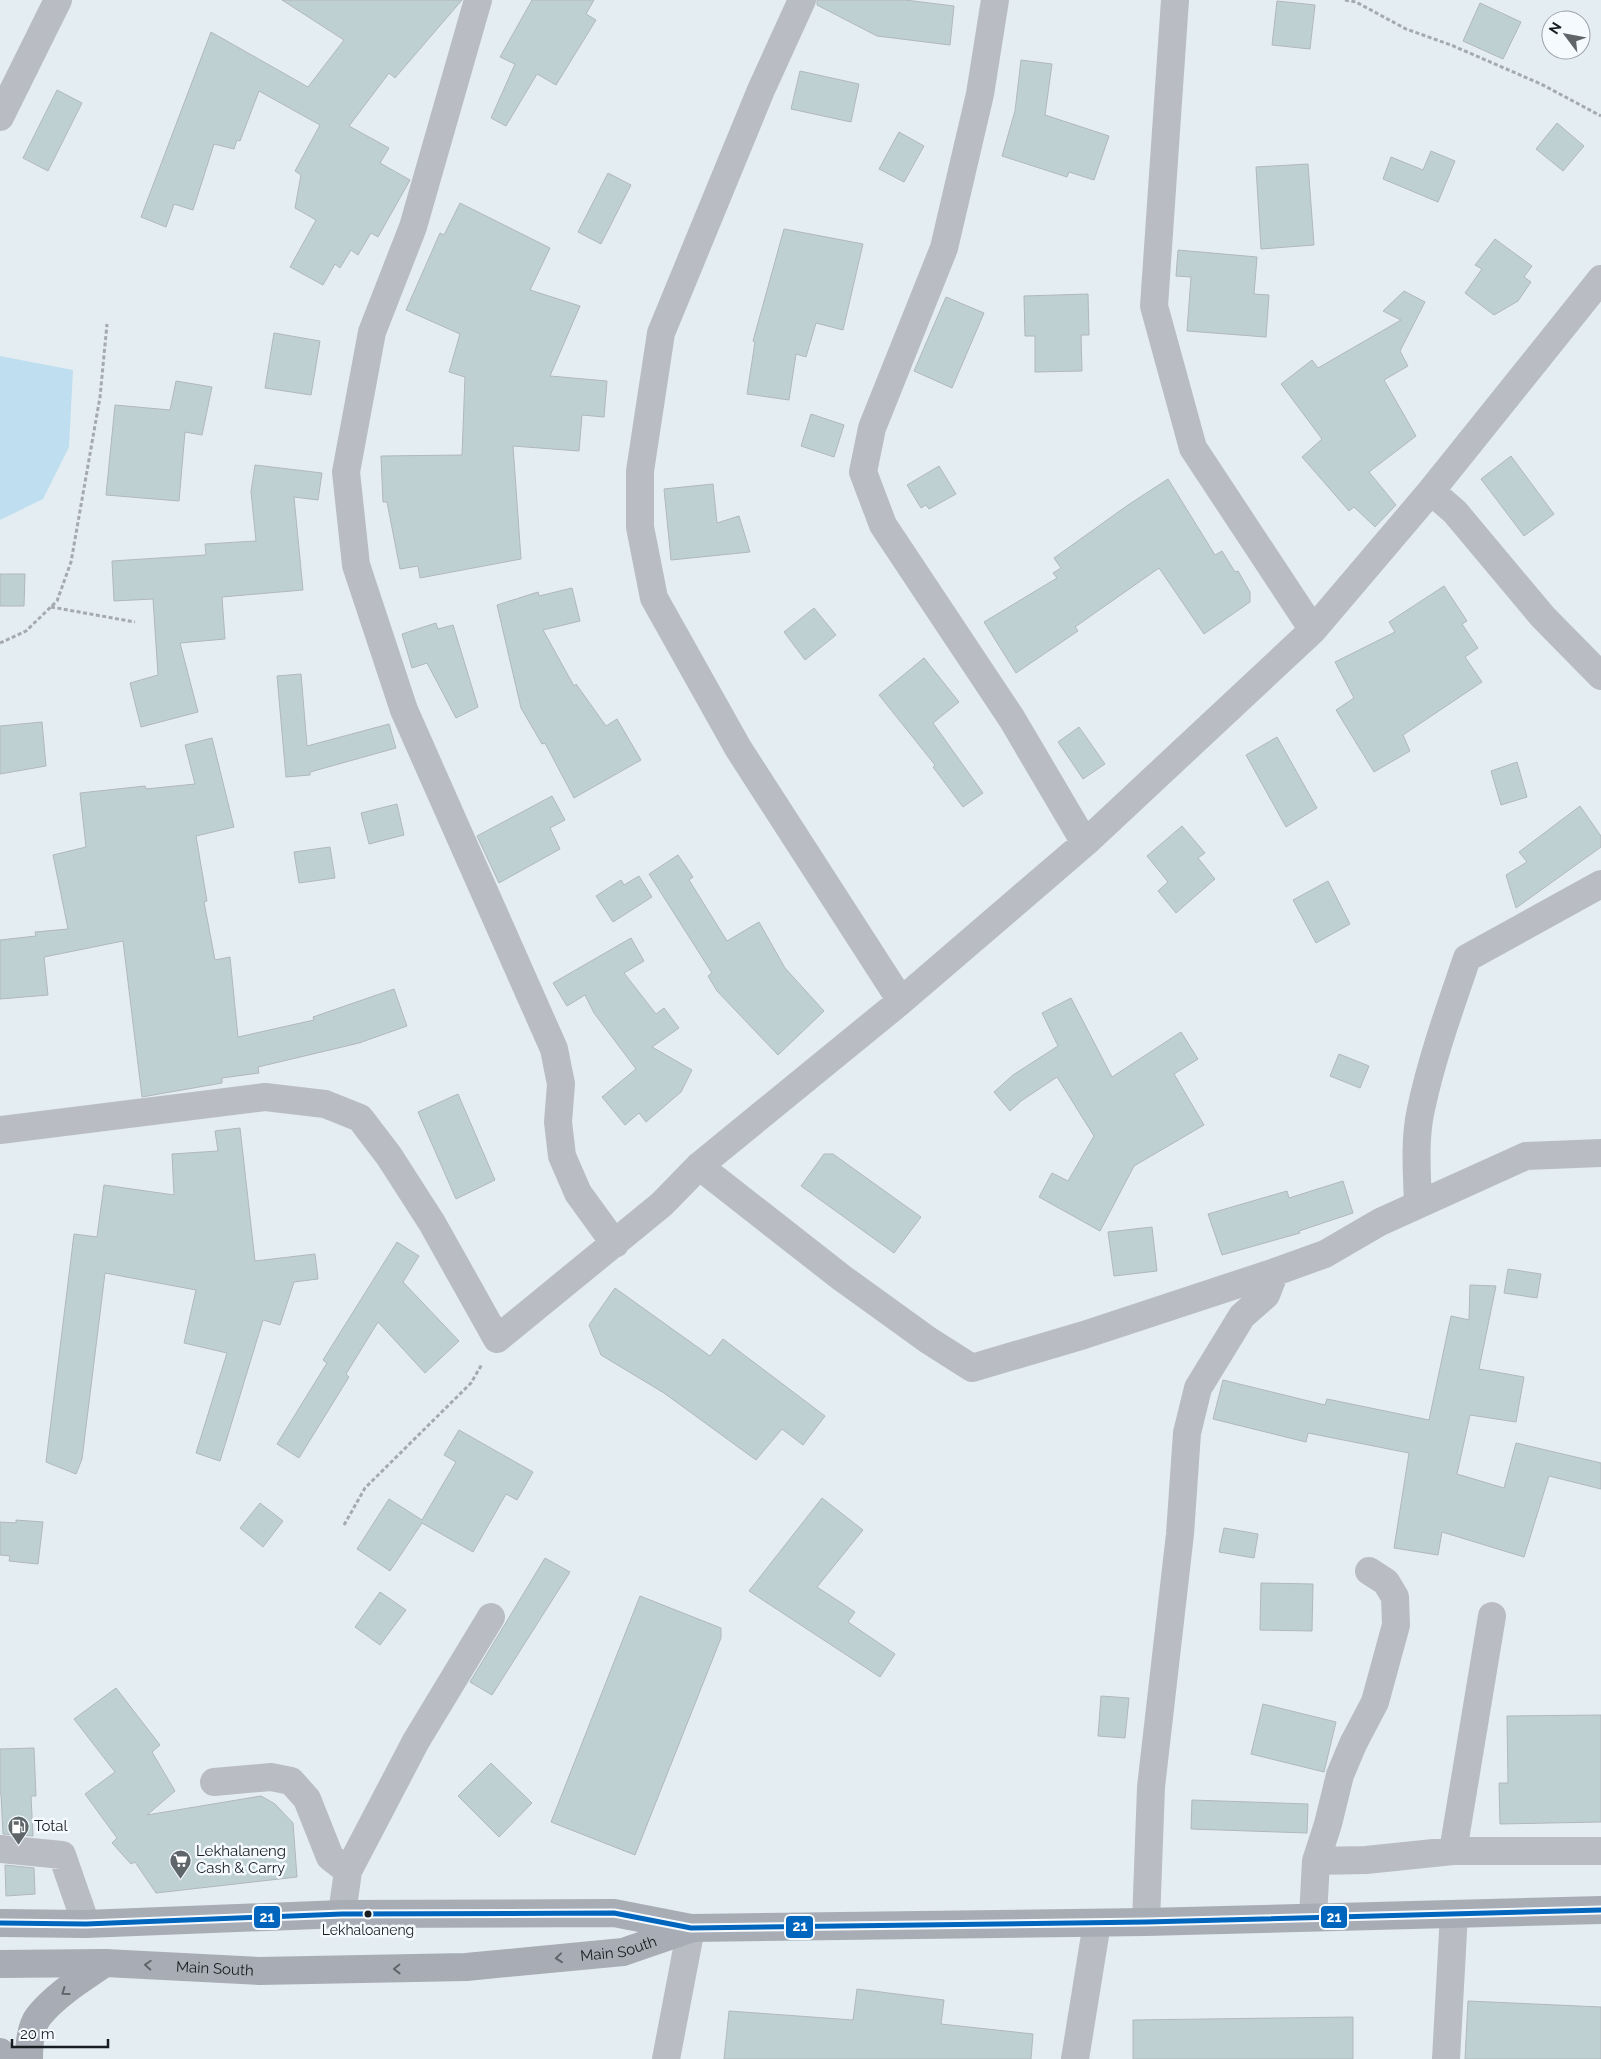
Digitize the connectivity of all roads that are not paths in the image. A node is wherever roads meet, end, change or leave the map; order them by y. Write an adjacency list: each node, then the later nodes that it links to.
1 (58, 0): 6 (street)
2 (478, 0): 18 (street)
3 (802, 0): 13 (street)
4 (995, 0): 11 (street)
5 (1175, 0): 9 (street)
6 (0, 117)
7 (1601, 279): 8 (street)
8 (1431, 491): 9 (street); 10 (street)
9 (1313, 630): 11 (street)
10 (1601, 676)
11 (1085, 843): 13 (street)
12 (1601, 884): 17 (street)
13 (901, 1001): 16 (street)
14 (0, 1130): 18 (street)
15 (1601, 1153): 17 (street)
16 (699, 1166): 18 (street); 19 (street)
17 (1418, 1204): 19 (street)
18 (615, 1244)
19 (1275, 1272): 33 (street)
20 (1369, 1571): 27 (street)
21 (1492, 1616): 25 (street)
22 (491, 1617): 28 (street)
23 (214, 1782): 28 (street)
24 (0, 1849): 36 (street)
25 (1453, 1851): 26 (street); 27 (street)
26 (1601, 1851)
27 (1316, 1861): 32 (street)
28 (348, 1871): 30 (street)
29 (1601, 1910): 31 (main road)
30 (342, 1914): 36 (main road, Main South); 37 (main road, Main South)
31 (1454, 1914): 32 (main road); 45 (street)
32 (1314, 1917): 33 (main road)
33 (1146, 1922): 35 (main road)
34 (0, 1923): 36 (main road, Main South)
35 (1097, 1923): 37 (main road); 44 (street)
36 (86, 1924)
37 (691, 1928): 38 (main road, Main South, one-way to 38); 43 (street)
38 (105, 1963): 39 (main road, Main South); 42 (main road, one-way to 42)
39 (0, 1964)
40 (0, 2052): 41 (main road)
41 (7, 2059)
42 (29, 2059)
43 (666, 2059)
44 (1075, 2059)
45 (1446, 2059)

